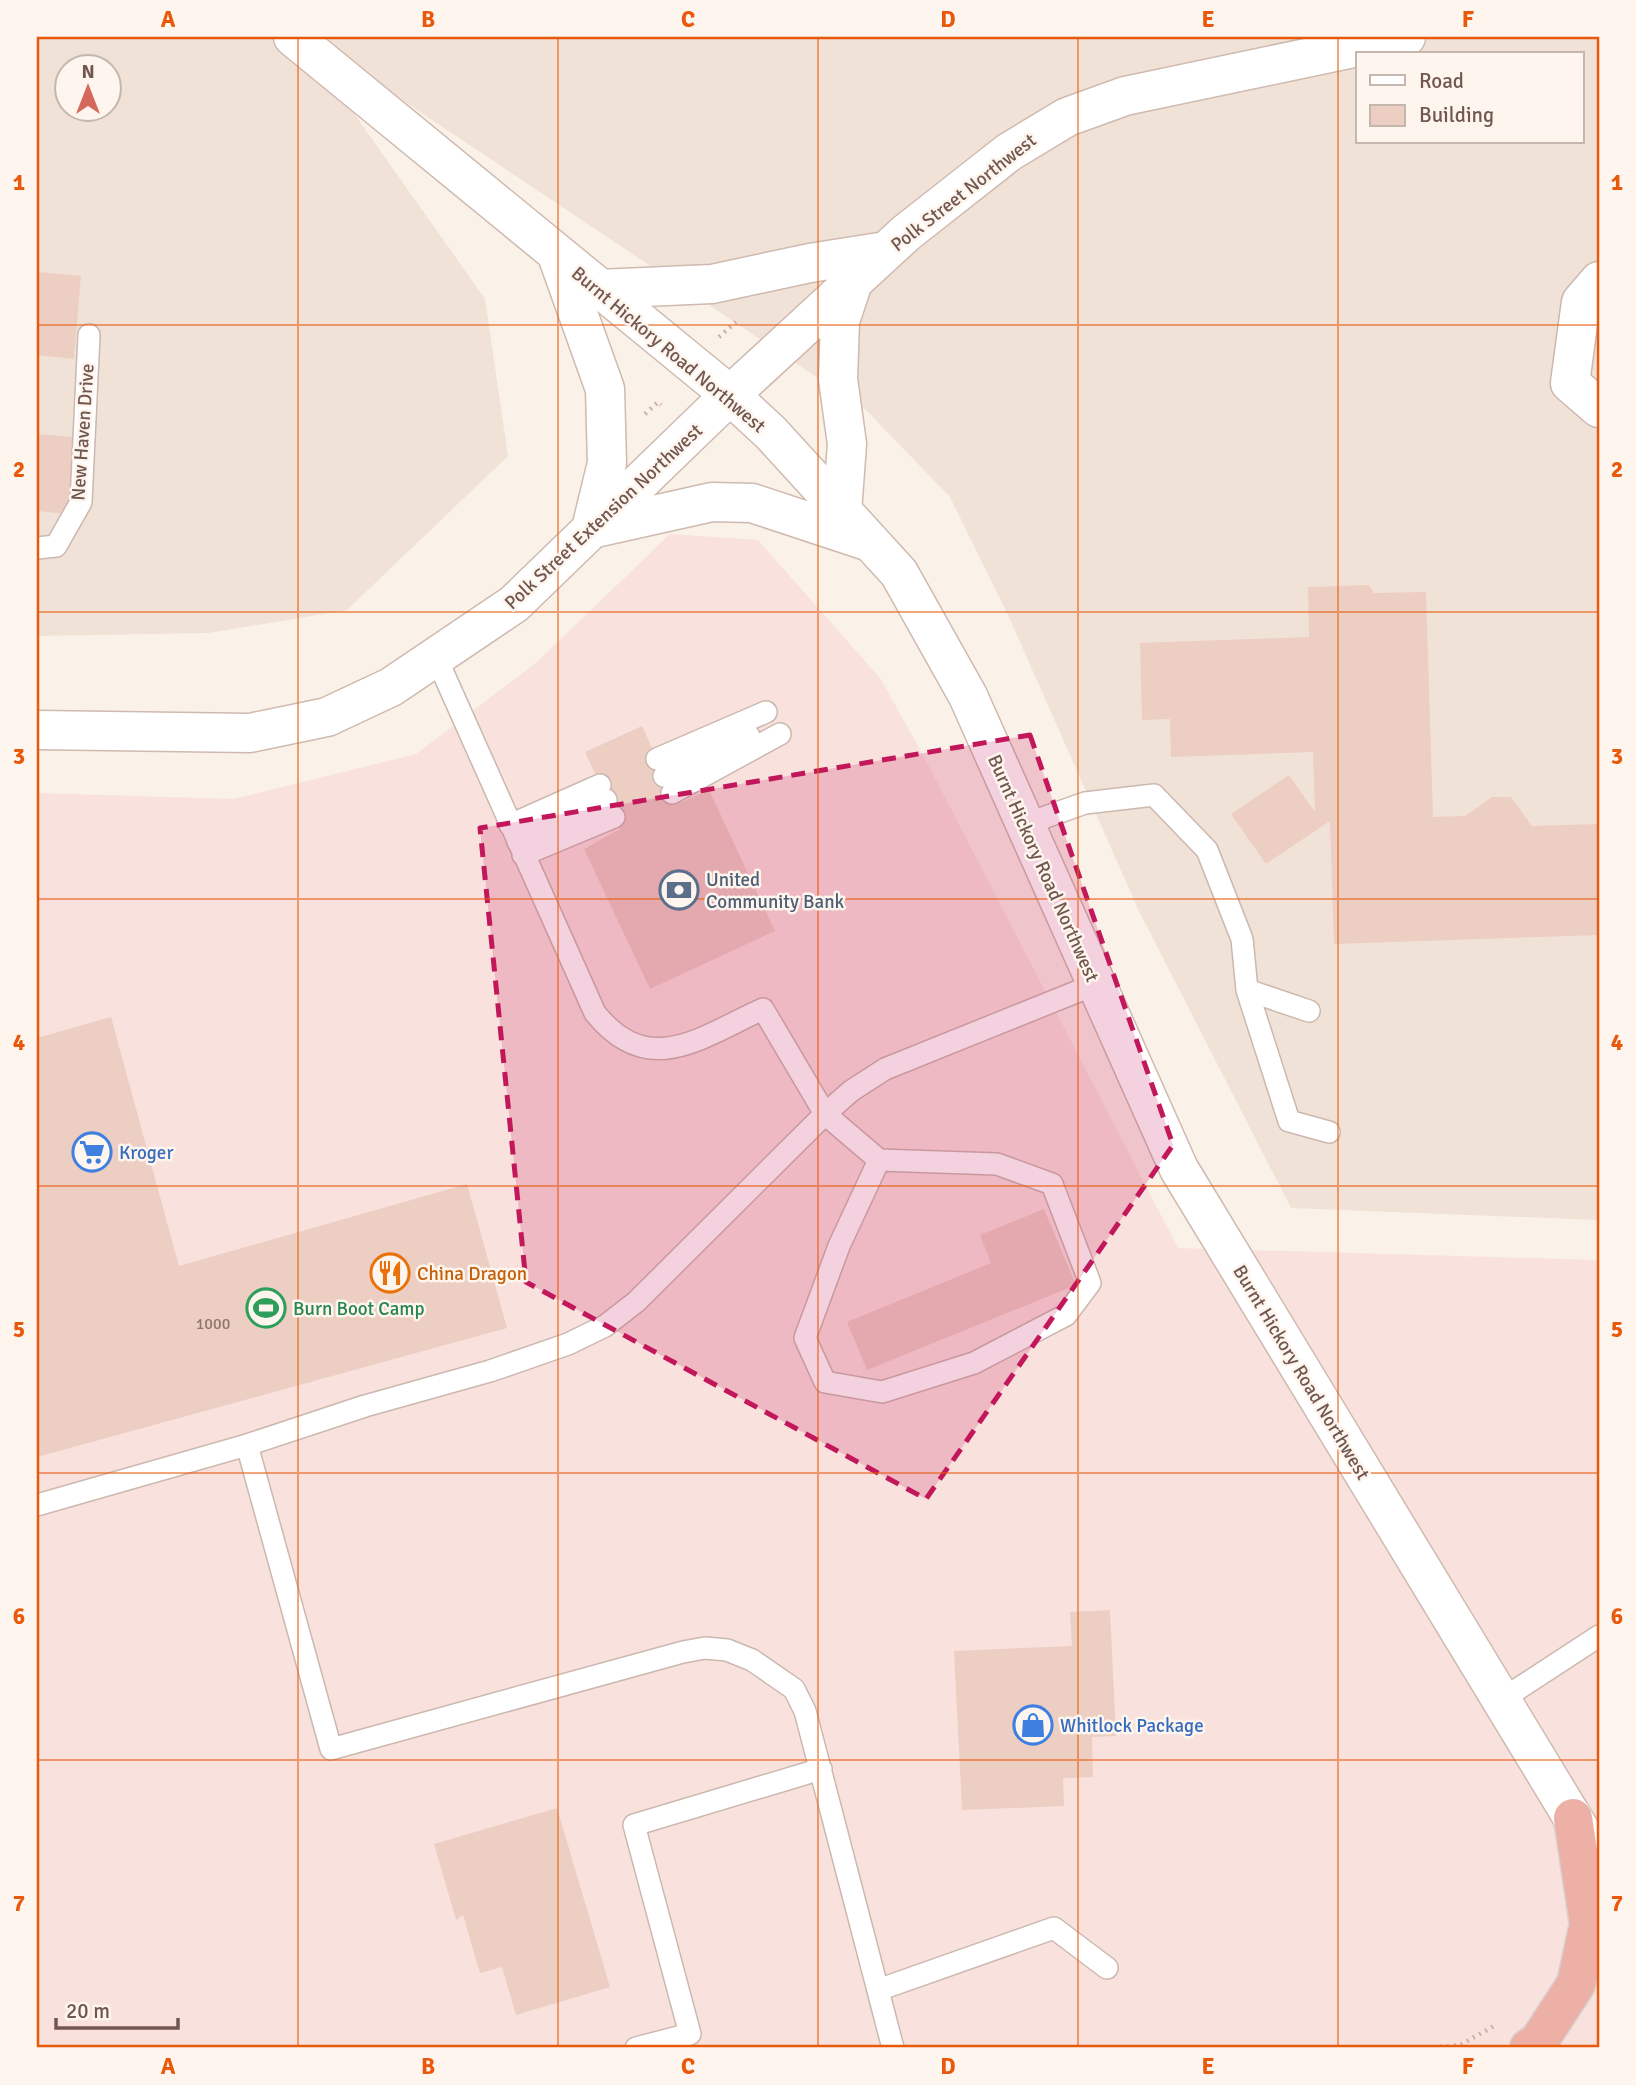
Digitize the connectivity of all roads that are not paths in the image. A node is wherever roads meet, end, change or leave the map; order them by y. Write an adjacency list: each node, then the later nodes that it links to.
1 (293, 37): 5 (street, Burnt Hickory Road Northwest)
2 (1406, 37): 3 (street, Polk Street Northwest)
3 (1362, 41): 4 (street, Polk Street Northwest)
4 (886, 251): 7 (street, Polk Street Northwest); 8 (street)
5 (558, 255): 8 (street, Burnt Hickory Road Northwest); 13 (street)
6 (1599, 281): 11 (street)
7 (853, 282): 10 (street, Polk Street Northwest); 12 (street)
8 (599, 289): 10 (street, Burnt Hickory Road Northwest)
9 (89, 335): 15 (lane, New Haven Drive)
10 (730, 395): 12 (street, Burnt Hickory Road Northwest); 13 (street, Polk Street Extension Northwest)
11 (1599, 408)
12 (842, 512): 14 (street, Burnt Hickory Road Northwest)
13 (591, 529): 14 (street); 16 (street, Polk Street Extension Northwest)
14 (870, 542): 19 (street, Burnt Hickory Road Northwest)
15 (37, 548)
16 (436, 657): 17 (street, Polk Street Extension Northwest); 20 (lane)
17 (37, 730)
18 (664, 776): 18 (lane)
19 (1023, 825): 21 (street, Burnt Hickory Road Northwest); 22 (lane)
20 (517, 840): 20 (lane); 24 (lane)
21 (1096, 984): 24 (lane); 30 (street, Burnt Hickory Road Northwest)
22 (1247, 990): 23 (lane); 25 (lane)
23 (1309, 1011)
24 (825, 1114): 26 (lane); 27 (lane)
25 (1329, 1132)
26 (879, 1160): 26 (lane)
27 (247, 1445): 28 (lane); 31 (lane)
28 (37, 1505)
29 (1599, 1636): 30 (lane)
30 (1501, 1700): 32 (street, Burnt Hickory Road Northwest)
31 (821, 1769): 35 (lane); 36 (lane)
32 (1573, 1818): 33 (street, Burnt Hickory Road Northwest); 38 (highway)
33 (1599, 1861)
34 (1107, 1968): 35 (lane)
35 (878, 1990): 37 (lane)
36 (636, 2048)
37 (893, 2048)
38 (1529, 2048)

